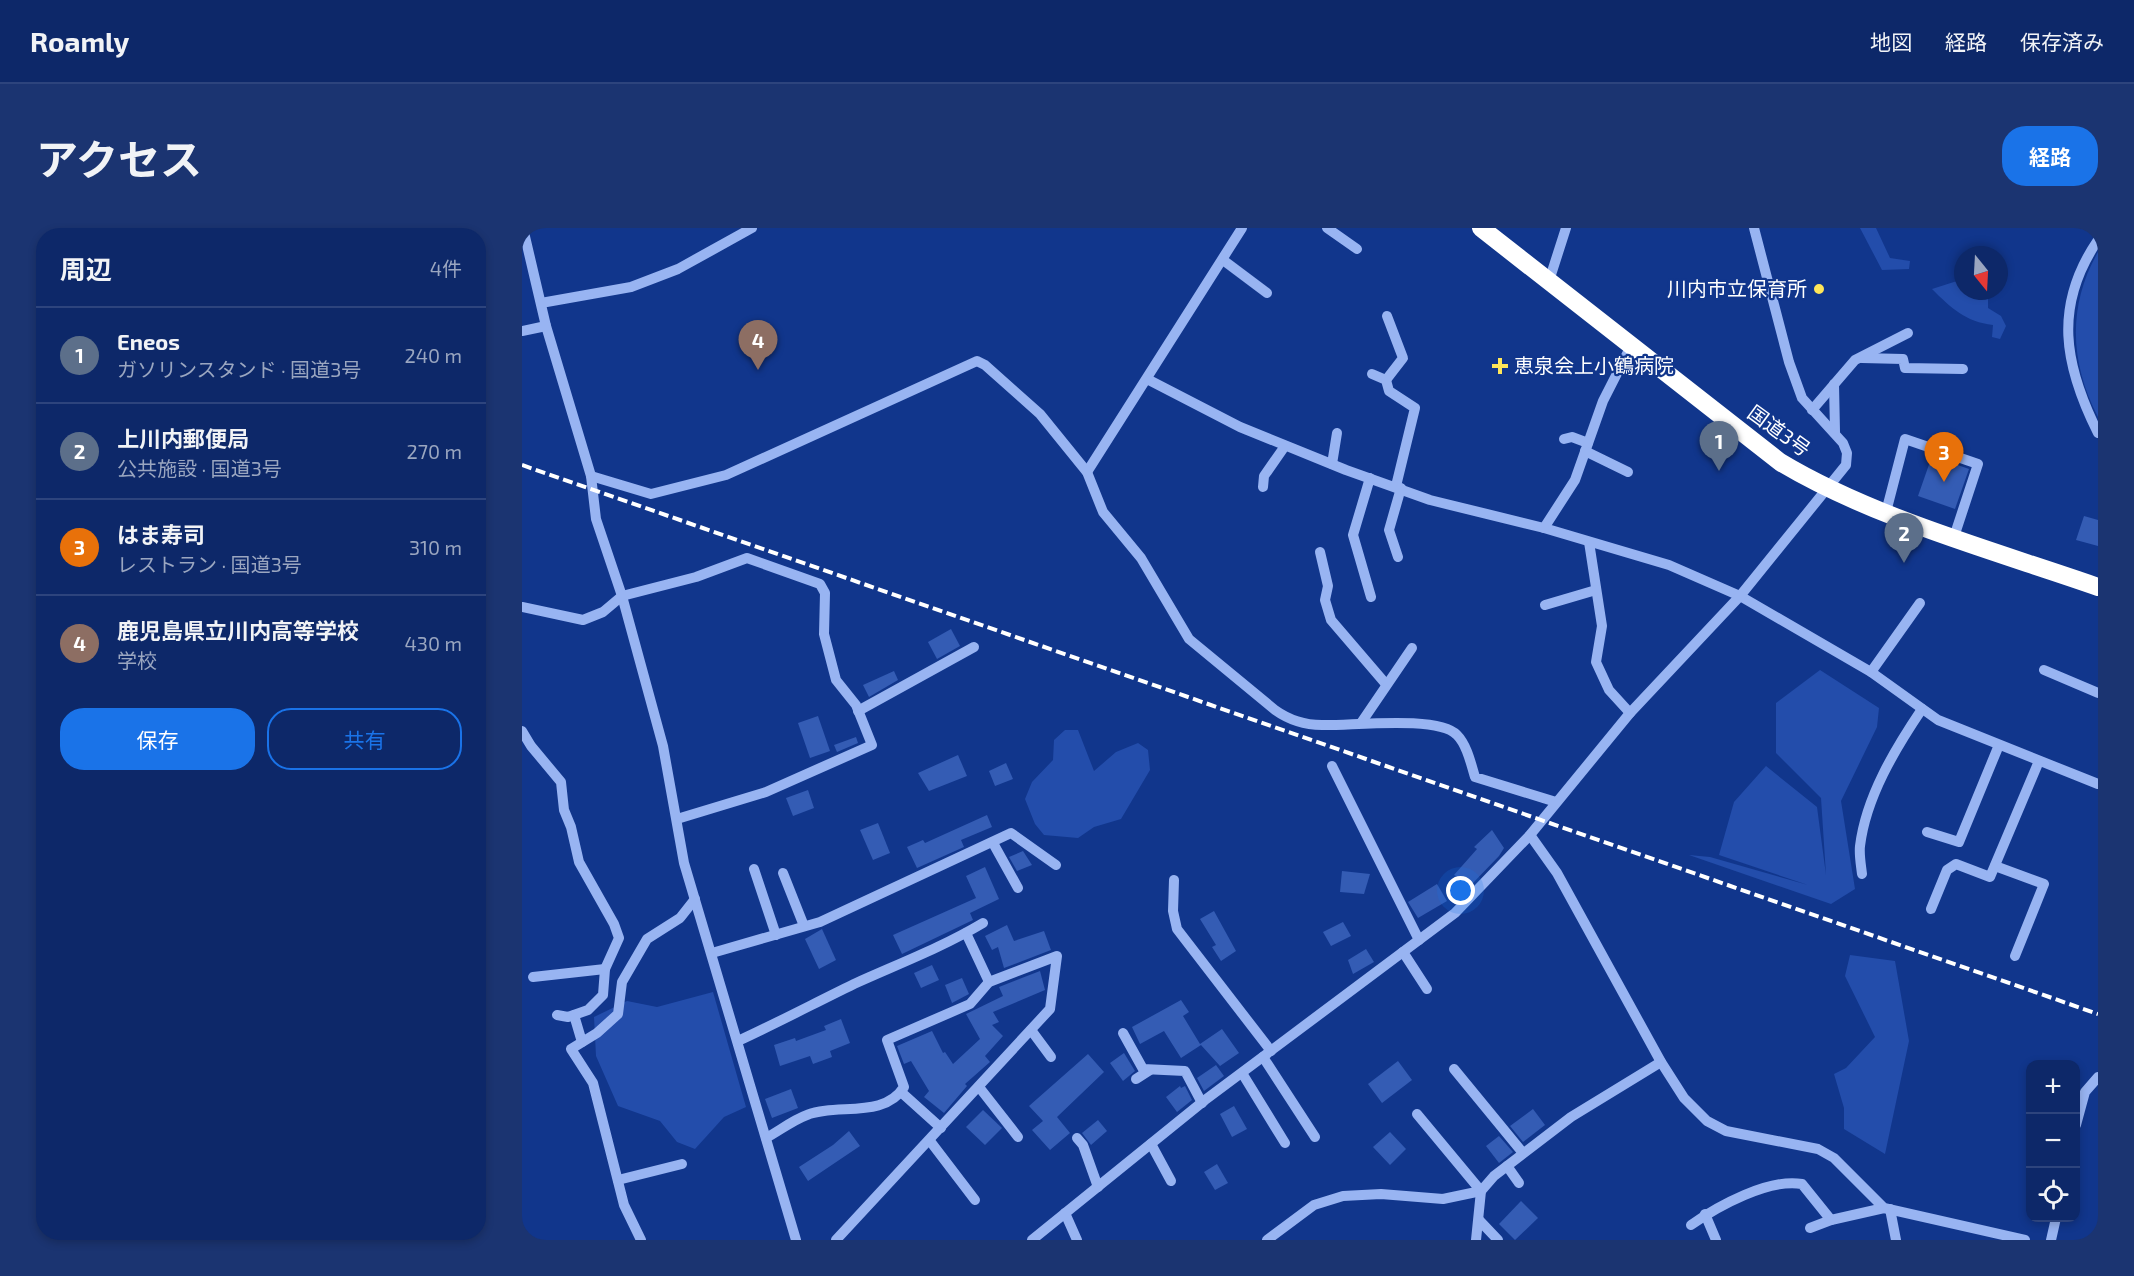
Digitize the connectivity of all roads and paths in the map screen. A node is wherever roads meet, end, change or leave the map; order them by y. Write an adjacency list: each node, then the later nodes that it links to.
1 (523, 228): 13 (street)
2 (752, 228): 13 (street)
3 (1242, 228): 10 (street)
4 (1327, 228): 9 (street)
5 (1481, 228): 11 (highway, 国道3号)
6 (1566, 228): 11 (street)
7 (1754, 228): 25 (street)
8 (2098, 240): 28 (street)
9 (1357, 249)
10 (1223, 260): 12 (street); 22 (street)
11 (1549, 281): 18 (highway, 国道3号)
12 (1267, 293)
13 (541, 303): 15 (street)
14 (1387, 316): 23 (street)
15 (546, 326): 16 (street); 35 (street)
16 (522, 332)
17 (1908, 333): 19 (street)
18 (1631, 346): 31 (street); 39 (highway, 国道3号)
19 (1859, 358): 20 (street); 24 (street)
20 (1963, 369)
21 (1372, 374): 23 (street)
22 (1147, 379): 30 (street); 33 (street)
23 (1386, 381): 38 (street)
24 (1834, 384): 25 (street); 26 (street)
25 (1812, 410): 26 (street)
26 (1835, 432): 39 (street)
27 (1336, 433): 32 (street)
28 (2098, 433)
29 (1564, 439): 31 (street)
30 (1286, 446): 32 (street); 37 (street)
31 (1587, 447): 34 (street); 41 (street)
32 (1332, 464): 36 (street)
33 (1087, 472): 35 (street); 63 (street)
34 (1628, 472)
35 (591, 476): 48 (street)
36 (1370, 478): 38 (street); 50 (street)
37 (1263, 487)
38 (1399, 487): 41 (street); 45 (street)
39 (1826, 488): 40 (highway, 国道3号); 49 (street)
40 (1886, 512): 42 (highway, 国道3号); 42 (street)
41 (1544, 528): 43 (street)
42 (1954, 537): 46 (highway, 国道3号)
43 (1589, 542): 47 (street); 49 (street)
44 (1320, 552): 58 (street)
45 (1398, 557)
46 (2098, 587)
47 (1596, 590): 52 (street); 62 (street)
48 (622, 596): 53 (street); 61 (street); 70 (street)
49 (1740, 596): 57 (street); 62 (street)
50 (1371, 597)
51 (1920, 603): 57 (street)
52 (1545, 605)
53 (522, 608)
54 (974, 647): 61 (street)
55 (1412, 648): 58 (street)
56 (2044, 670): 59 (street)
57 (1871, 672): 60 (street)
58 (1385, 684): 63 (street)
59 (2098, 693)
60 (1922, 709): 65 (street); 78 (street)
61 (858, 711): 70 (street)
62 (1630, 713): 69 (street)
63 (1360, 723): 69 (street)
64 (522, 731): 91 (street)
65 (1999, 745): 66 (street); 71 (street)
66 (2039, 761): 68 (street); 75 (street)
67 (1332, 766): 87 (street)
68 (2098, 784)
69 (1553, 806): 72 (street)
70 (677, 819): 81 (street)
71 (1927, 832)
72 (1531, 833): 87 (street); 103 (street)
73 (993, 843): 74 (street); 80 (street); 84 (street)
74 (1056, 865)
75 (1995, 866): 82 (street); 90 (street)
76 (754, 869): 86 (street)
77 (783, 873): 84 (street)
78 (1862, 874)
79 (1174, 880): 101 (street)
80 (1018, 888)
81 (695, 899): 89 (street); 100 (street)
82 (1931, 909)
83 (983, 923): 85 (street)
84 (804, 926): 86 (street)
85 (966, 933): 93 (street); 99 (street)
86 (776, 934): 89 (street)
87 (1419, 940): 88 (street)
88 (1403, 952): 94 (street); 101 (street)
89 (712, 953): 99 (street)
90 (2015, 956)
91 (605, 969): 92 (street); 96 (street)
92 (533, 977)
93 (989, 982): 97 (street); 110 (street)
94 (1427, 989)
95 (556, 1015): 96 (street)
96 (574, 1015): 100 (street)
97 (1031, 1030): 102 (street); 109 (street)
98 (1123, 1033): 105 (street)
99 (738, 1041): 117 (street)
100 (582, 1042): 125 (street)
101 (1267, 1054): 106 (street); 116 (street)
102 (1051, 1057)
103 (1661, 1062): 122 (street); 131 (street)
104 (1454, 1069): 122 (street)
105 (1150, 1070): 108 (street); 111 (street)
106 (1242, 1073): 111 (street); 120 (street)
107 (2098, 1077): 113 (street)
108 (1136, 1078)
109 (979, 1087): 114 (street); 115 (street)
110 (901, 1092): 114 (street); 117 (street)
111 (1202, 1103): 121 (street)
112 (1417, 1114): 129 (street)
113 (2079, 1114)
114 (941, 1128): 119 (street)
115 (1018, 1137)
116 (1315, 1137)
117 (766, 1138): 140 (street)
118 (1077, 1138): 128 (street)
119 (930, 1141): 130 (street); 141 (street)
120 (1285, 1143)
121 (1151, 1144): 126 (street); 128 (street)
122 (1523, 1153): 124 (street)
123 (682, 1164): 125 (street)
124 (1507, 1166): 127 (street); 129 (street)
125 (618, 1180): 139 (street)
126 (1171, 1180)
127 (1519, 1183)
128 (1098, 1187): 132 (street)
129 (1481, 1191): 134 (street); 144 (street)
130 (975, 1200)
131 (1887, 1209): 135 (street); 148 (street); 149 (street)
132 (1065, 1213): 142 (street); 143 (street)
133 (1706, 1214): 135 (street); 137 (street); 147 (street)
134 (1479, 1220): 145 (street); 146 (street)
135 (1831, 1220): 138 (street)
136 (2054, 1222): 150 (street)
137 (1691, 1225)
138 (1810, 1228)
139 (641, 1240)
140 (796, 1240)
141 (836, 1240)
142 (1032, 1240)
143 (1077, 1240)
144 (1267, 1240)
145 (1476, 1240)
146 (1498, 1240)
147 (1716, 1240)
148 (1896, 1240)
149 (2025, 1240)
150 (2051, 1240)

